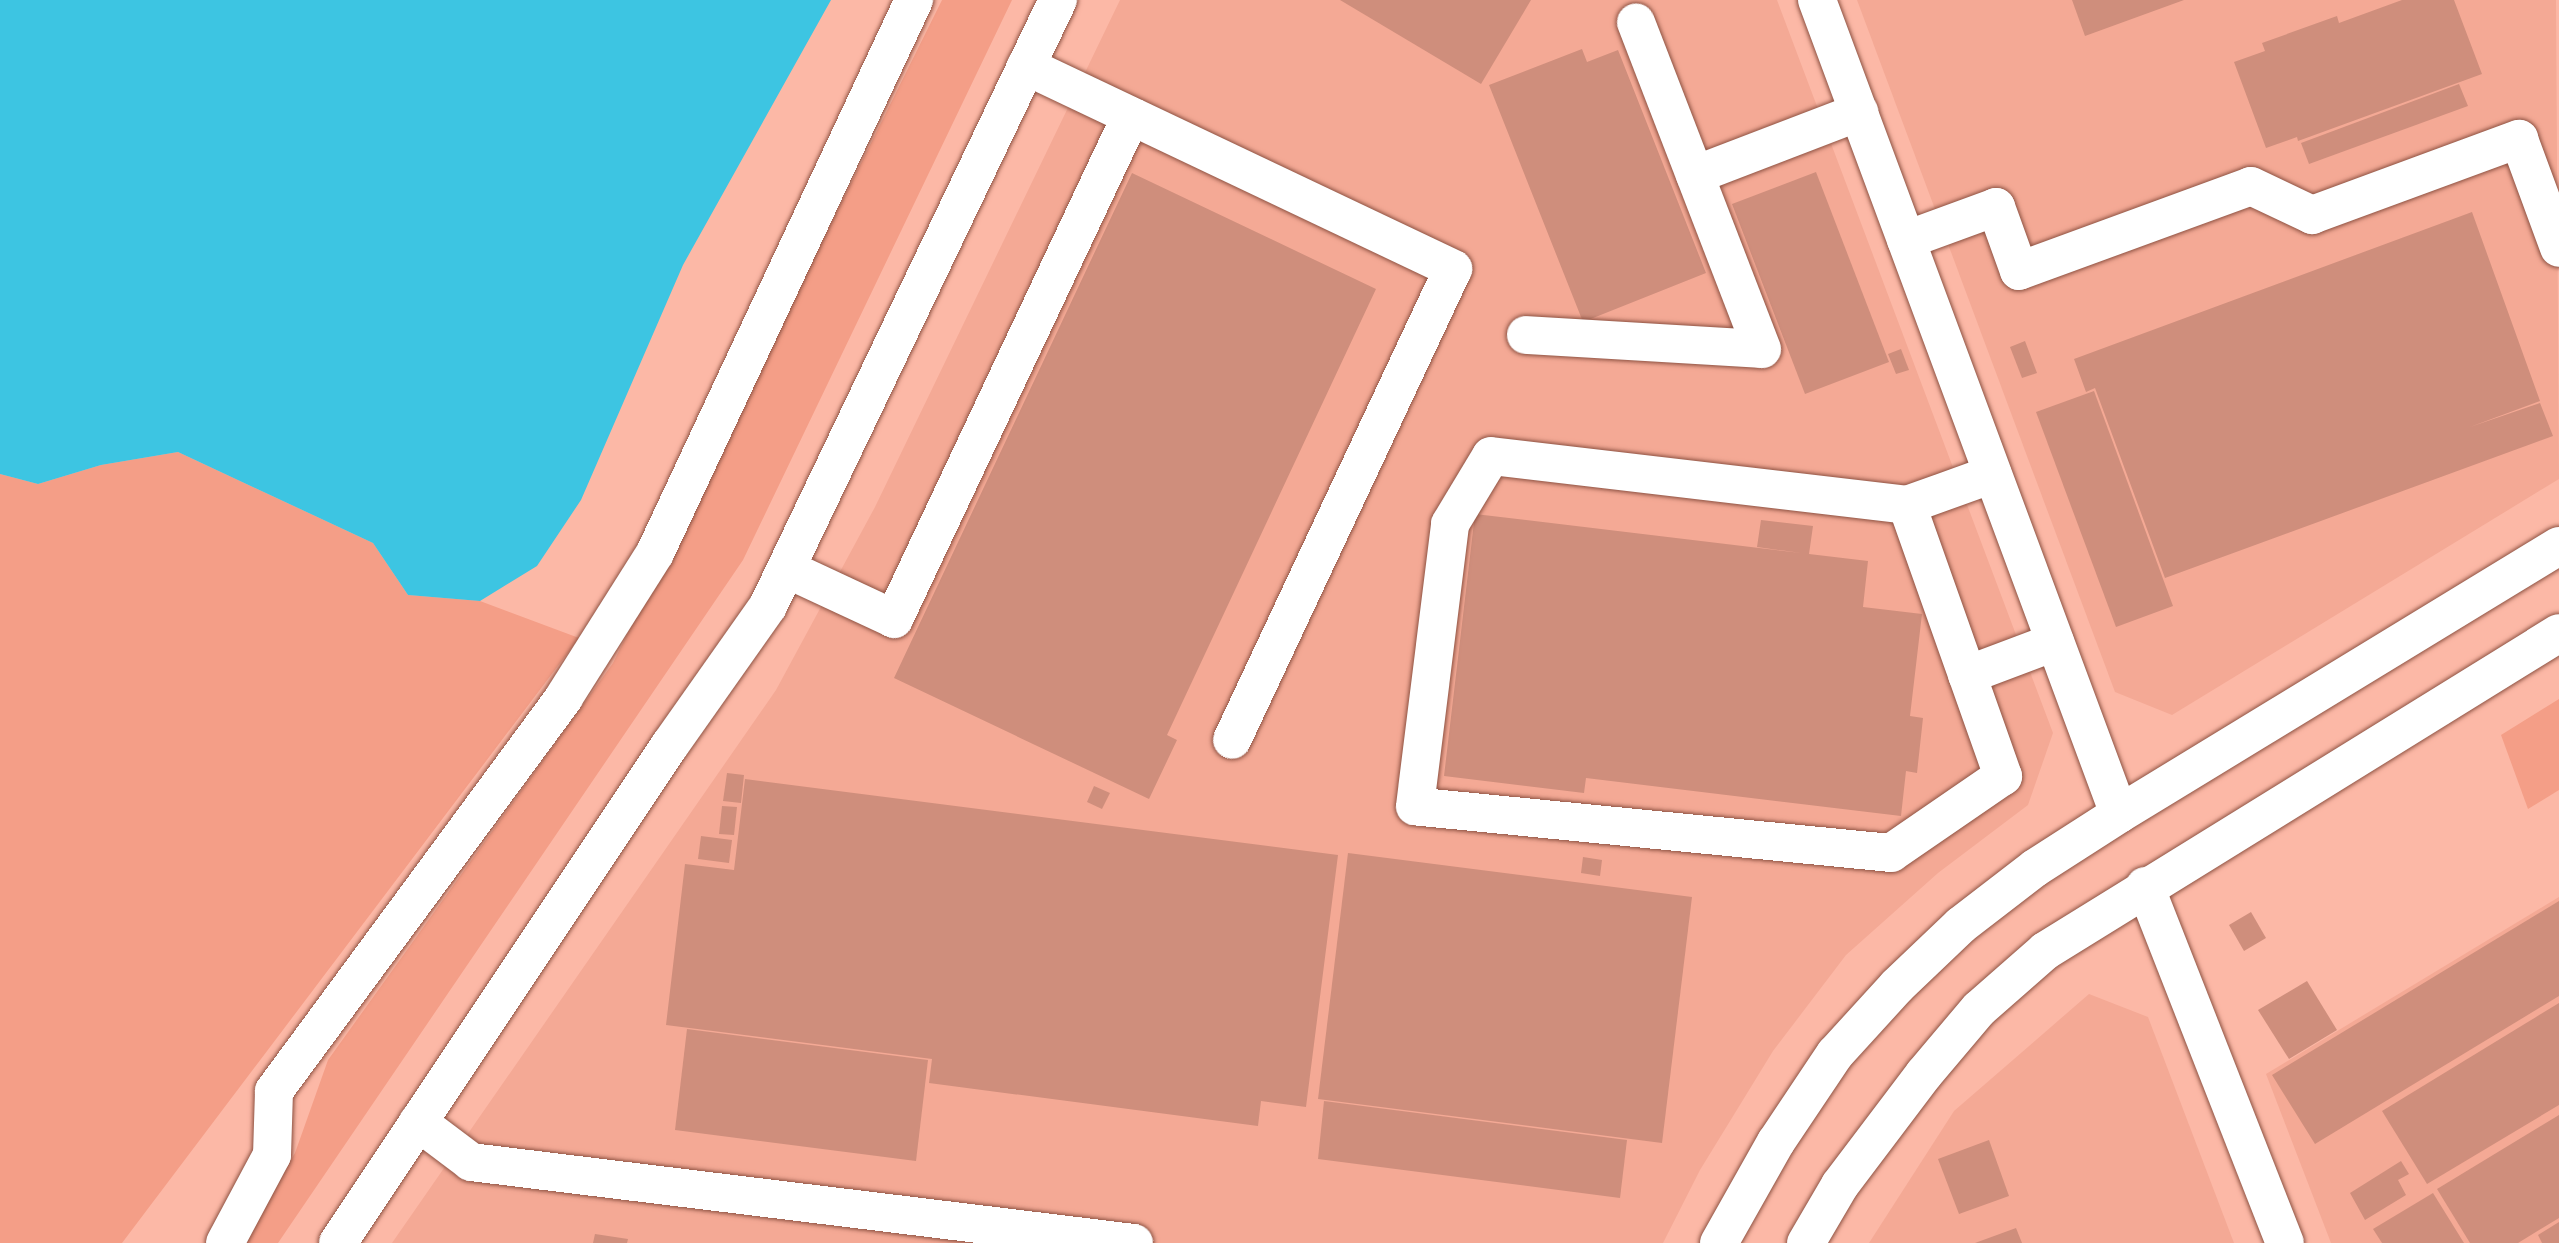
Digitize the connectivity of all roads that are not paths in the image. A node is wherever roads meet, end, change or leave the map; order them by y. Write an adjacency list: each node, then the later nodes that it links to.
1 (914, 0): 23 (street)
2 (1058, 0): 5 (street)
3 (1817, 0): 6 (street)
4 (1636, 22): 8 (street)
5 (1026, 66): 7 (street); 15 (street)
6 (1859, 112): 8 (street); 9 (street)
7 (1131, 116): 15 (street); 19 (street)
8 (1695, 175): 11 (street)
9 (1906, 240): 10 (street); 12 (street)
10 (2559, 248)
11 (1526, 335)
12 (1993, 474): 13 (street); 17 (street)
13 (1907, 505): 18 (street); 18 (street)
14 (2559, 546): 20 (street)
15 (788, 569): 22 (street)
16 (2559, 633): 21 (street)
17 (2055, 642): 18 (street); 20 (street)
18 (1967, 675)
19 (1232, 740)
20 (2119, 814): 26 (street)
21 (2145, 886): 27 (street); 28 (street)
22 (418, 1122): 24 (street); 25 (street)
23 (225, 1243)
24 (338, 1243)
25 (1134, 1243)
26 (1719, 1243)
27 (1806, 1243)
28 (2285, 1243)

